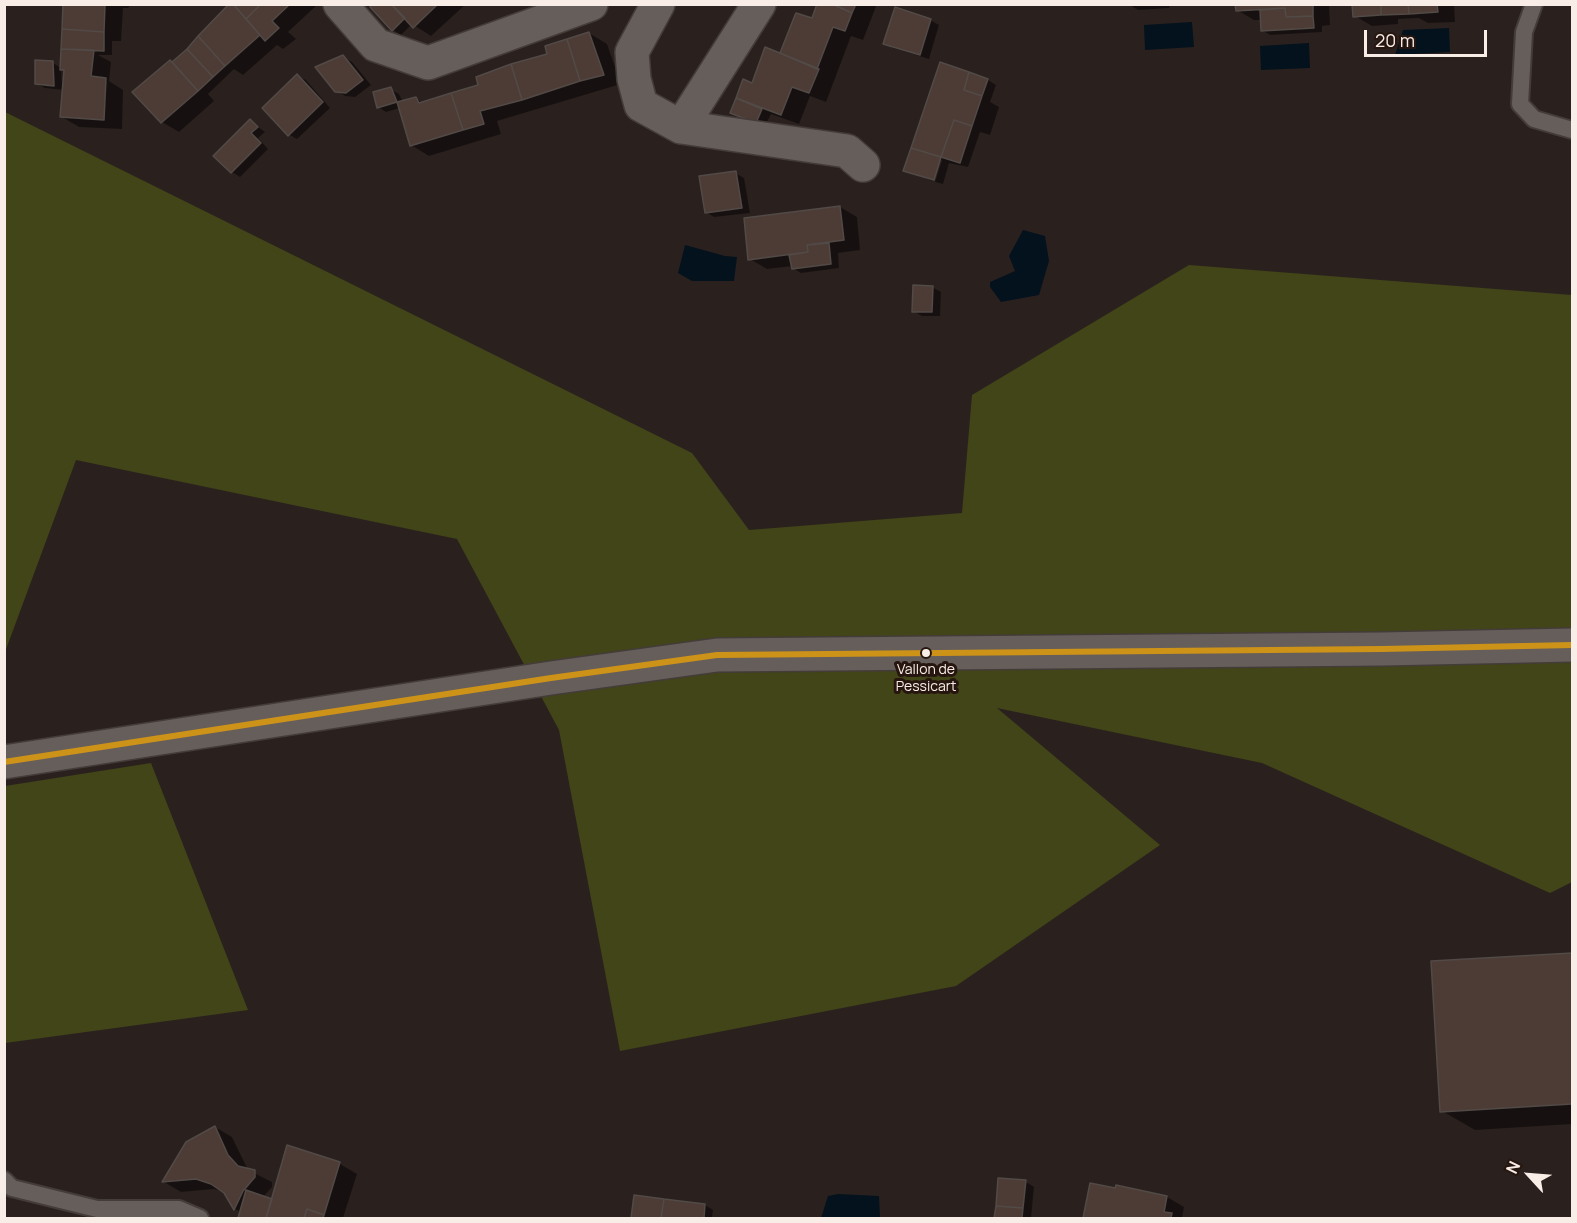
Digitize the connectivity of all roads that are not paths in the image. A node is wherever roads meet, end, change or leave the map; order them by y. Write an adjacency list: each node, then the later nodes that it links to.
1 (340, 4): 2 (street)
2 (591, 4)
3 (658, 4): 6 (street)
4 (759, 4): 6 (street)
5 (1534, 4): 7 (lane)
6 (681, 127): 8 (street)
7 (1572, 130)
8 (863, 165)
9 (1572, 645): 10 (street)
10 (4, 762)
11 (4, 1180): 12 (lane)
12 (200, 1218)

